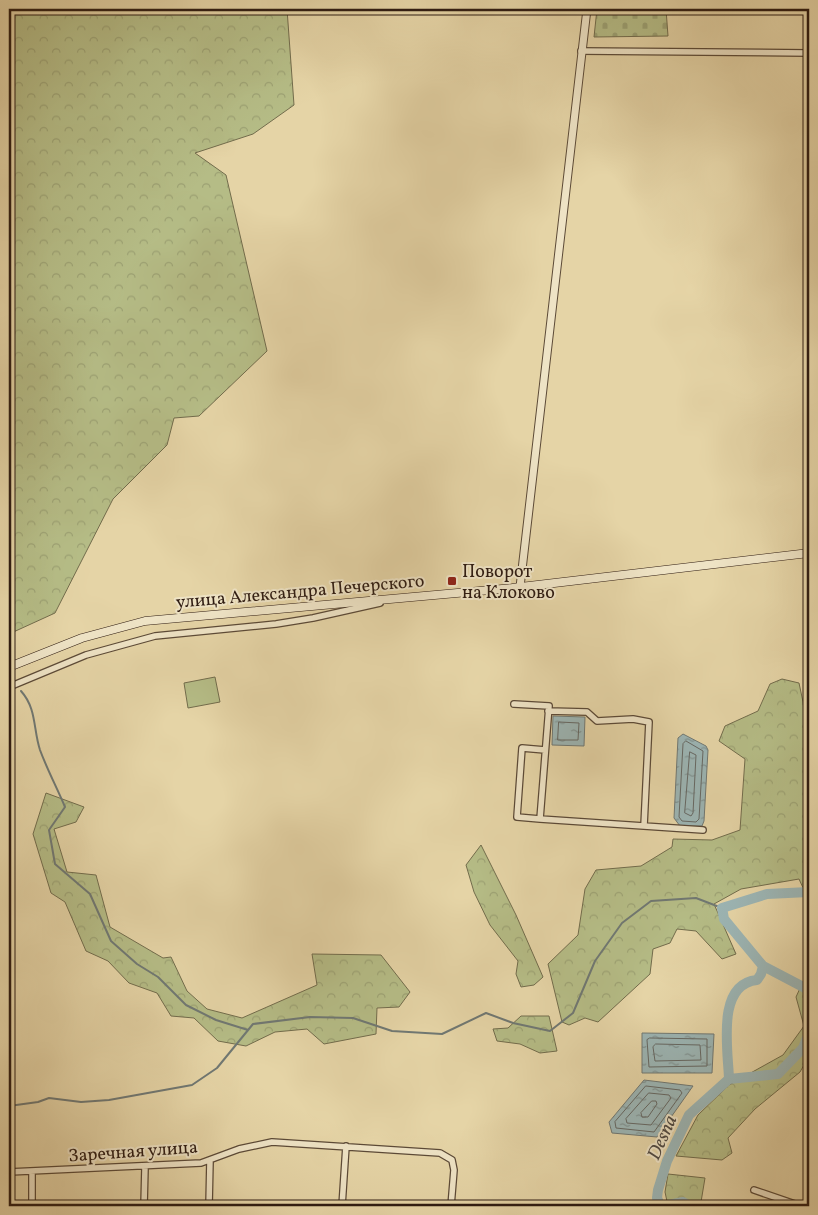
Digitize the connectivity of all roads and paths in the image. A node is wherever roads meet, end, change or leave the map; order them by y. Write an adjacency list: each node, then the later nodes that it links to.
1 (587, 9): 2 (street)
2 (581, 51): 3 (street); 5 (street)
3 (809, 53)
4 (809, 553): 5 (main road, улица Александра Печерского)
5 (520, 587): 6 (main road, улица Александра Печерского)
6 (403, 597): 7 (main road, улица Александра Печерского); 8 (street)
7 (9, 667)
8 (9, 687)
9 (514, 704): 10 (street)
10 (548, 711): 11 (street); 13 (street)
11 (545, 750): 12 (street); 12 (street)
12 (540, 819): 13 (street)
13 (644, 826): 14 (street)
14 (703, 830)
15 (346, 1146): 16 (street, Заречная улица); 24 (street); 25 (street, Заречная улица)
16 (210, 1160): 17 (street, Заречная улица); 23 (street)
17 (144, 1167): 18 (street, Заречная улица); 22 (street)
18 (32, 1171): 19 (street, Заречная улица); 21 (street)
19 (9, 1172)
20 (754, 1190): 26 (street)
21 (32, 1206)
22 (144, 1206)
23 (209, 1206)
24 (342, 1206)
25 (451, 1206)
26 (801, 1206)

